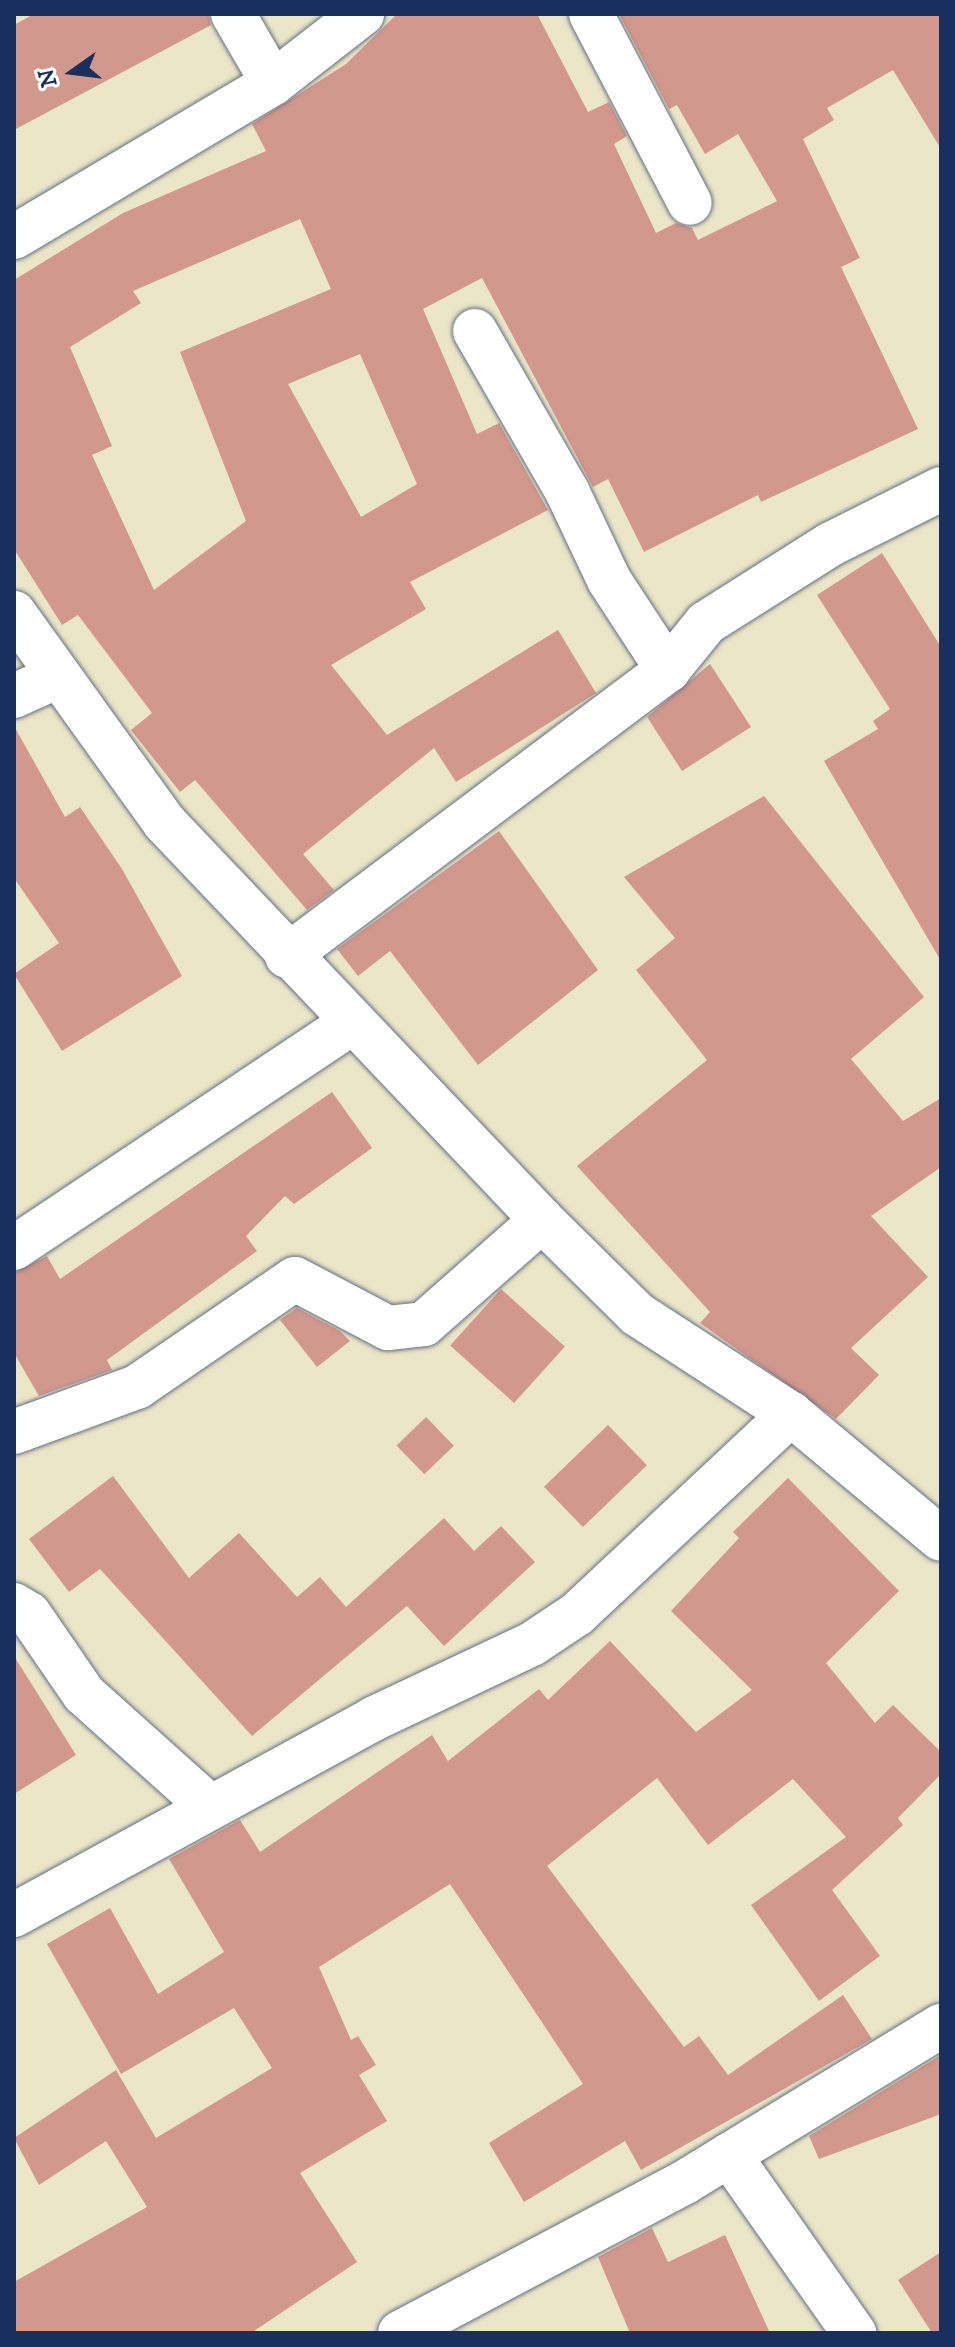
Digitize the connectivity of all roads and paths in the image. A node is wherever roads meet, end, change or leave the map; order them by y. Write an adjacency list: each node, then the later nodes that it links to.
1 (233, 14): 4 (street)
2 (362, 14): 4 (street)
3 (591, 14): 5 (street)
4 (273, 83): 6 (street)
5 (690, 203)
6 (14, 237)
7 (475, 331): 10 (street)
8 (933, 504): 10 (street)
9 (14, 613): 11 (street)
10 (668, 670): 13 (street)
11 (56, 677): 12 (street); 13 (street)
12 (14, 696)
13 (287, 956): 14 (street)
14 (350, 1024): 15 (street); 16 (street)
15 (542, 1220): 17 (street); 18 (street)
16 (14, 1248)
17 (791, 1414): 19 (street); 21 (street)
18 (14, 1432)
19 (941, 1539)
20 (14, 1605): 21 (street)
21 (210, 1807): 22 (street)
22 (14, 1915)
23 (941, 2026): 24 (street)
24 (729, 2155): 25 (street); 26 (street)
25 (400, 2333)
26 (854, 2333)

